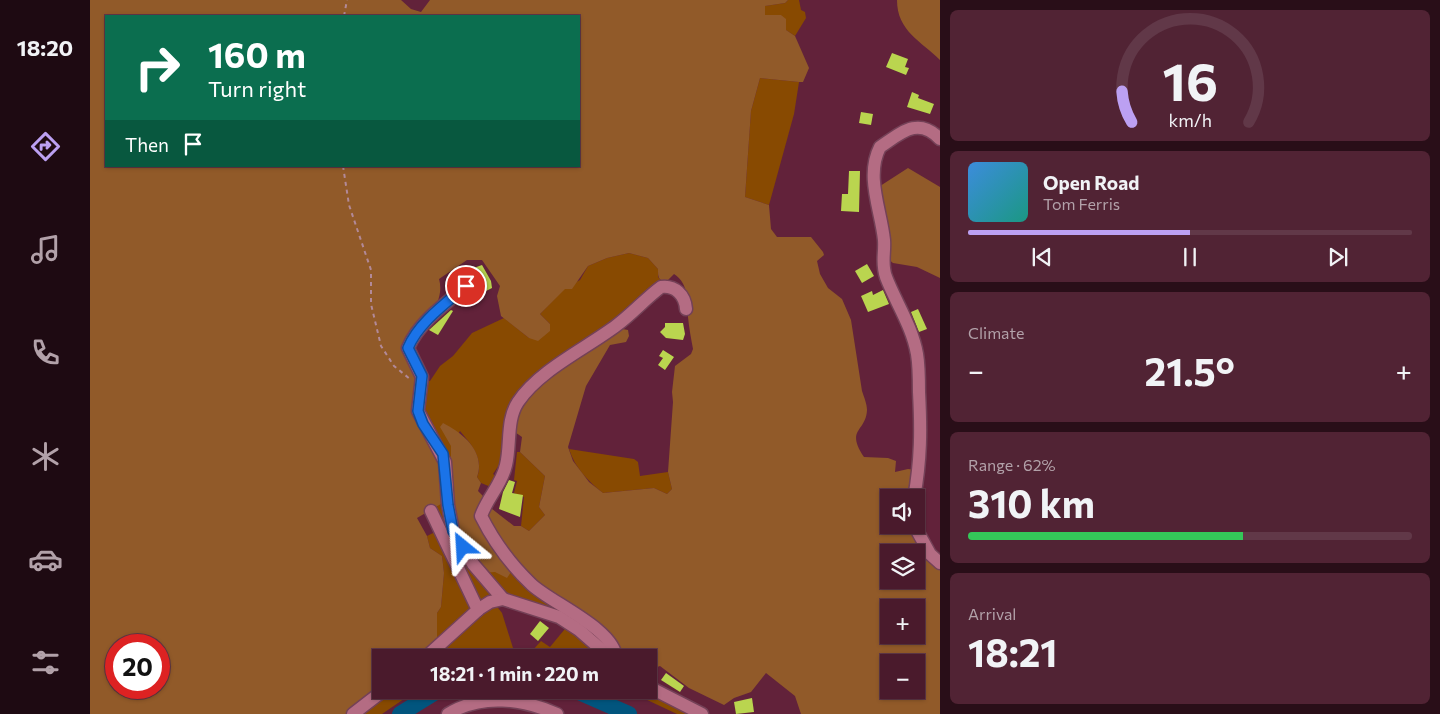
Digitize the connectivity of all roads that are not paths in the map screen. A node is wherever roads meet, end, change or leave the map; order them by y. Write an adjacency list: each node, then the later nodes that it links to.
1 (940, 139): 4 (street)
2 (466, 286): 8 (street)
3 (686, 308): 12 (street)
4 (916, 489)
5 (431, 511): 9 (street)
6 (919, 534): 7 (street)
7 (940, 563)
8 (504, 600): 9 (street); 11 (street)
9 (478, 610): 10 (street)
10 (434, 649)
11 (600, 649)
12 (614, 649)
13 (657, 691): 20 (street)
14 (372, 699): 16 (street)
15 (534, 704): 17 (street); 18 (street); 19 (street)
16 (353, 714)
17 (448, 714)
18 (525, 714)
19 (557, 714)
20 (702, 714)

